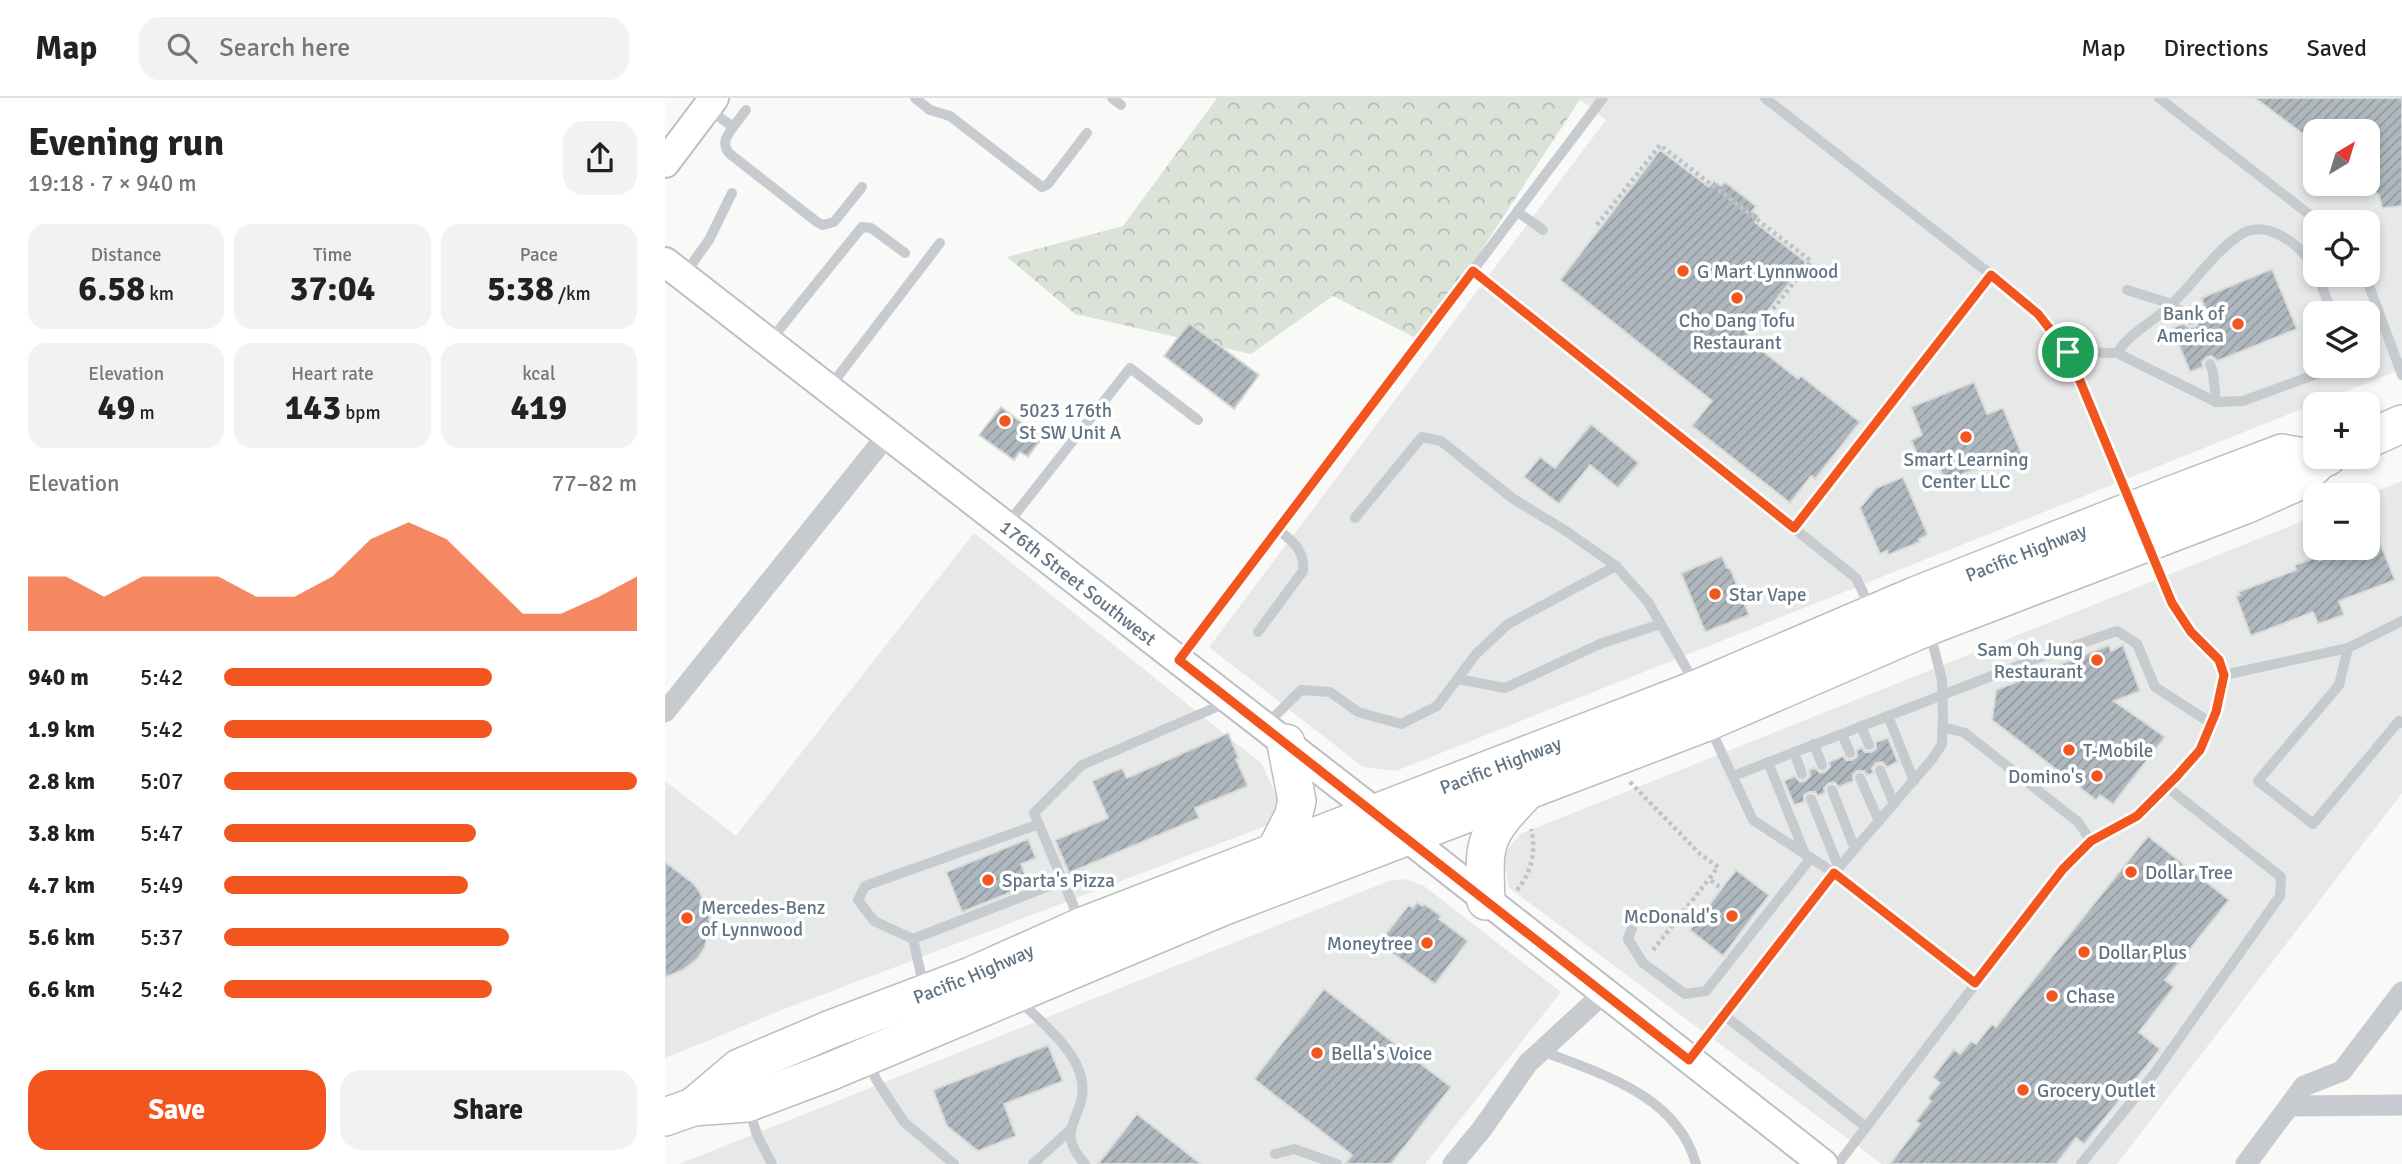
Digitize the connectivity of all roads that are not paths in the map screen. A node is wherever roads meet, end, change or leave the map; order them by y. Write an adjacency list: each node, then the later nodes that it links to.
1 (915, 98): 8 (lane)
2 (1603, 98): 13 (lane)
3 (1765, 98): 19 (lane)
4 (2159, 98): 12 (lane)
5 (710, 103): 7 (lane); 9 (street)
6 (746, 110): 7 (lane)
7 (733, 127): 10 (lane)
8 (1087, 133)
9 (665, 163)
10 (862, 187)
11 (732, 193): 17 (lane)
12 (2304, 210)
13 (1518, 212): 14 (lane); 18 (lane)
14 (1543, 230)
15 (940, 243): 31 (lane)
16 (905, 253): 25 (lane)
17 (674, 269): 25 (street, 176th Street Southwest)
18 (1473, 271): 41 (lane); 42 (lane)
19 (1991, 275): 26 (lane); 41 (lane)
20 (2369, 287): 29 (lane)
21 (2127, 290): 23 (lane)
22 (2327, 301): 23 (lane)
23 (2172, 304): 24 (lane); 27 (lane)
24 (2191, 320)
25 (769, 342): 31 (street, 176th Street Southwest)
26 (2068, 352): 27 (lane); 39 (lane)
27 (2117, 353): 32 (lane)
28 (2210, 364): 32 (lane)
29 (2402, 375)
30 (2306, 378): 32 (lane)
31 (829, 388): 35 (street, 176th Street Southwest)
32 (2216, 402)
33 (1198, 420): 40 (lane)
34 (2402, 424): 36 (highway)
35 (888, 434): 40 (street, 176th Street Southwest); 56 (street)
36 (2380, 434)
37 (2311, 469): 39 (highway, Pacific Highway)
38 (1355, 518): 43 (lane)
39 (2139, 525): 44 (highway, Pacific Highway); 47 (highway, Pacific Highway); 51 (lane)
40 (1006, 526): 50 (street, 176th Street Southwest)
41 (1794, 528): 44 (lane)
42 (1277, 530): 48 (lane); 50 (lane)
43 (1616, 566): 46 (lane); 52 (lane)
44 (1873, 614): 55 (highway, Pacific Highway)
45 (2402, 621): 49 (lane)
46 (1661, 624): 52 (lane); 55 (lane)
47 (1929, 626): 53 (lane); 55 (highway, Pacific Highway)
48 (1258, 632)
49 (2348, 648): 51 (lane); 59 (lane)
50 (1179, 660): 54 (street, 176th Street Southwest)
51 (2224, 675): 58 (lane)
52 (1458, 679): 63 (lane)
53 (1942, 695): 57 (lane); 58 (lane); 61 (lane)
54 (1230, 701): 63 (street, 176th Street Southwest); 82 (lane)
55 (1703, 705): 72 (lane); 79 (highway, Pacific Highway); 80 (highway, Pacific Highway)
56 (665, 712)
57 (1888, 716): 60 (lane); 74 (lane)
58 (2211, 723): 75 (lane)
59 (2402, 723)
60 (1861, 726): 62 (lane); 65 (lane)
61 (1943, 727): 74 (lane); 84 (lane)
62 (1842, 734): 64 (lane); 67 (lane)
63 (1275, 735): 80 (street, 176th Street Southwest); 86 (highway)
64 (1814, 744): 66 (lane); 69 (lane)
65 (1869, 745)
66 (1794, 752): 68 (lane); 71 (lane)
67 (1850, 753)
68 (1768, 762): 72 (lane); 87 (lane)
69 (1822, 765)
70 (1879, 770): 78 (lane)
71 (1802, 774)
72 (1733, 775): 87 (lane)
73 (1860, 778): 81 (lane)
74 (1914, 780): 78 (lane)
75 (2167, 787): 84 (lane); 120 (lane)
76 (1832, 790): 85 (lane)
77 (1811, 799): 88 (lane)
78 (1894, 804): 81 (lane)
79 (1528, 806): 83 (highway, Pacific Highway); 90 (highway)
80 (1375, 813): 83 (street, 176th Street Southwest); 86 (highway, Pacific Highway)
81 (1879, 821): 85 (lane)
82 (1039, 824): 89 (lane); 93 (lane)
83 (1406, 837): 90 (street, 176th Street Southwest); 98 (highway, Pacific Highway)
84 (2091, 841): 94 (lane)
85 (1855, 849): 88 (lane)
86 (1275, 852): 92 (highway, Pacific Highway)
87 (1808, 856): 88 (lane); 91 (lane)
88 (1836, 870): 94 (lane); 99 (lane)
89 (1062, 881): 92 (lane); 93 (lane)
90 (1502, 896): 97 (street, 176th Street Southwest)
91 (1633, 925)
92 (1083, 926): 96 (highway, Pacific Highway)
93 (913, 939): 96 (lane)
94 (1975, 983): 108 (lane)
95 (2402, 992): 106 (street)
96 (926, 994): 103 (highway); 107 (highway, Pacific Highway)
97 (1603, 994): 100 (street); 102 (street, 176th Street Southwest)
98 (1013, 995): 101 (highway, Pacific Highway); 109 (lane)
99 (1724, 1015): 102 (lane); 108 (lane)
100 (1542, 1051): 116 (street); 117 (lane)
101 (865, 1056): 103 (highway, Pacific Highway); 112 (lane)
102 (1689, 1060): 118 (street, 176th Street Southwest)
103 (803, 1081): 104 (highway, Pacific Highway)
104 (747, 1103): 107 (highway, Pacific Highway); 111 (lane)
105 (2402, 1105): 106 (street)
106 (2290, 1106): 121 (street)
107 (679, 1112)
108 (1866, 1127): 119 (lane)
109 (1070, 1130): 113 (lane); 114 (lane)
110 (1275, 1154): 115 (lane)
111 (772, 1164)
112 (954, 1164)
113 (1033, 1164)
114 (1085, 1164)
115 (1337, 1164)
116 (1453, 1164)
117 (1696, 1164)
118 (1822, 1164)
119 (1838, 1164)
120 (2081, 1164)
121 (2246, 1164)

